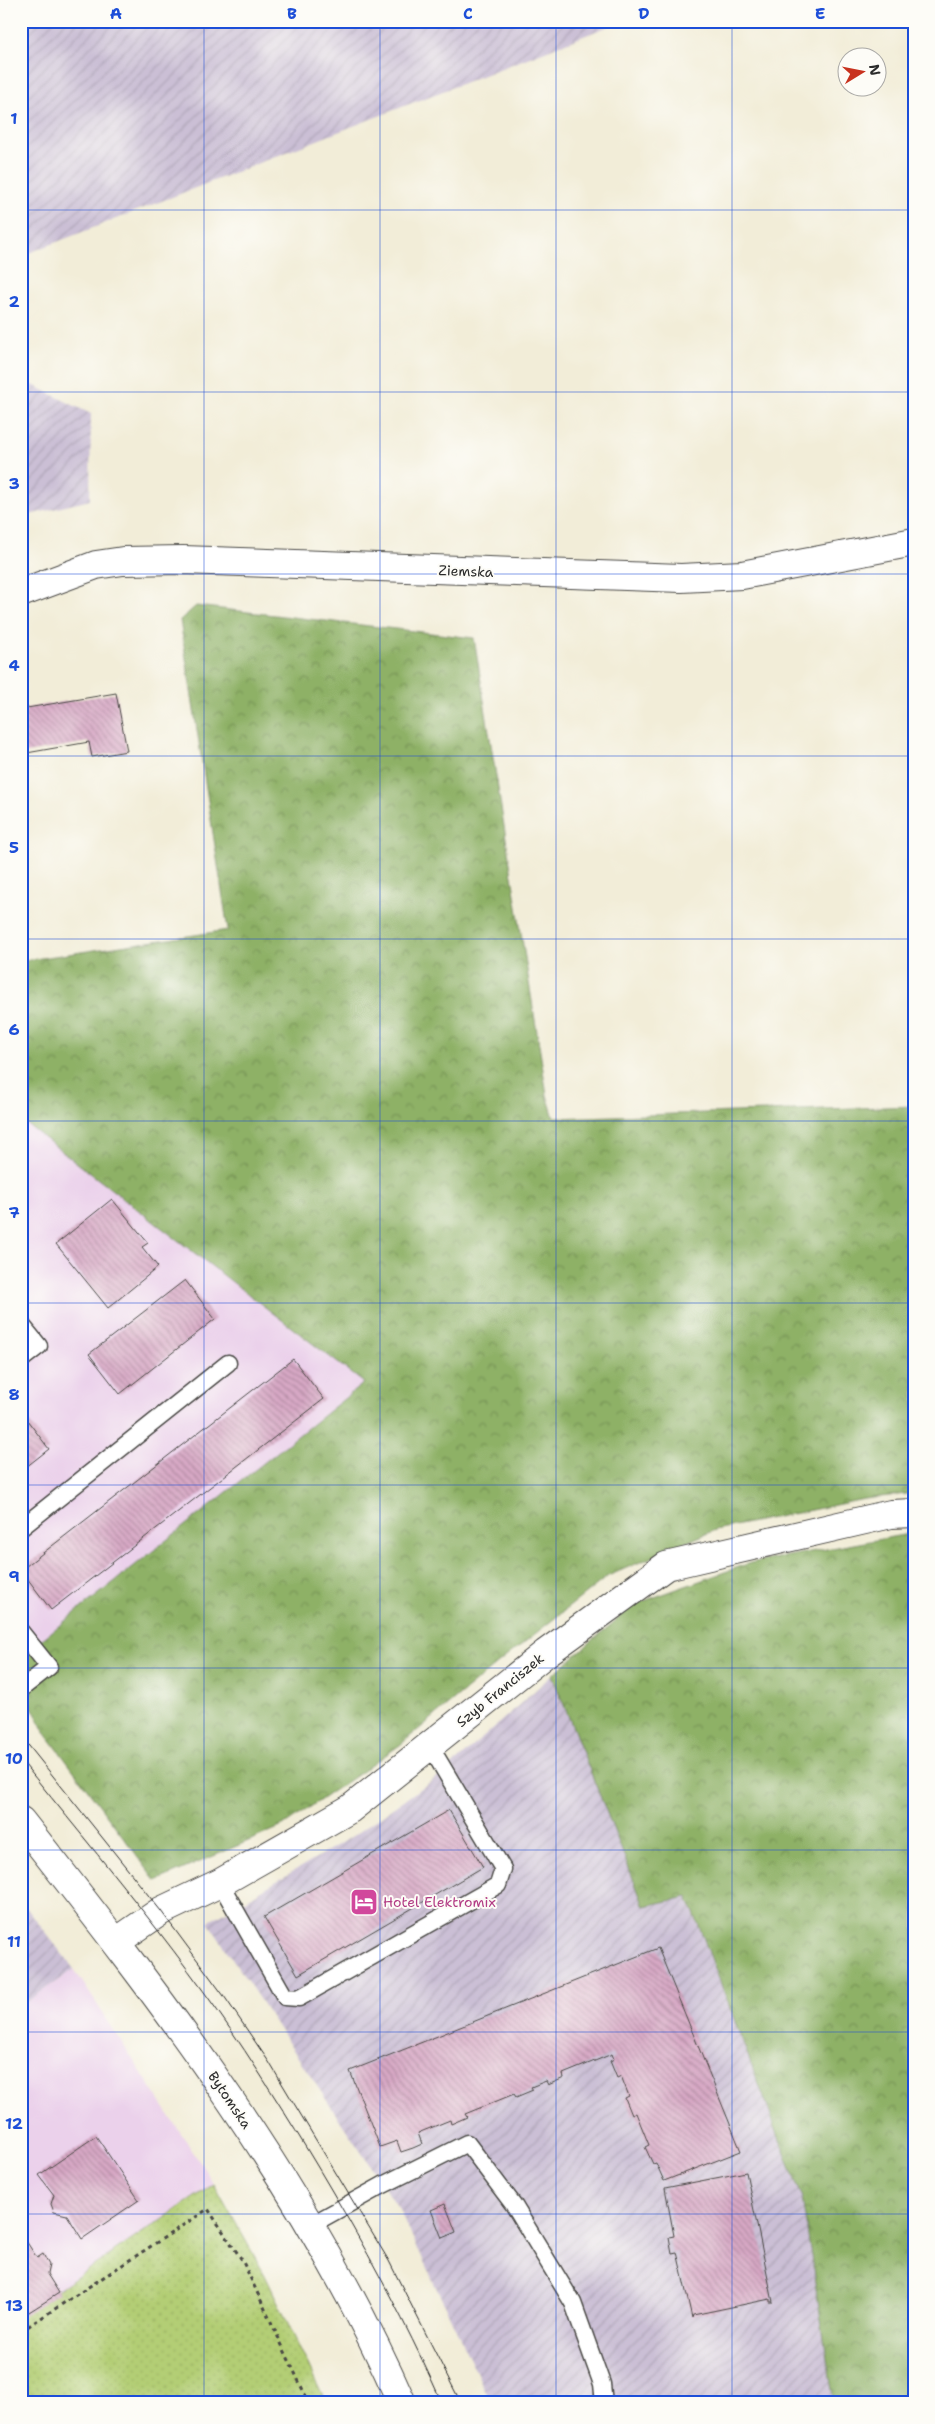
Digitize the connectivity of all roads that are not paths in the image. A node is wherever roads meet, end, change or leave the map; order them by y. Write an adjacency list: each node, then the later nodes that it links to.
1 (914, 542): 2 (street, Ziemska)
2 (21, 593)
3 (21, 1324): 4 (lane)
4 (21, 1360)
5 (228, 1363): 7 (lane)
6 (914, 1513): 10 (street, Szyb Franciszek)
7 (21, 1528)
8 (21, 1632): 9 (lane)
9 (21, 1689)
10 (430, 1746): 12 (street, Szyb Franciszek); 12 (lane)
11 (21, 1821): 13 (street, Bytomska)
12 (220, 1883): 13 (street, Szyb Franciszek)
13 (116, 1942): 14 (street, Bytomska)
14 (309, 2226): 15 (street, Bytomska); 16 (lane)
15 (402, 2403)
16 (604, 2403)

